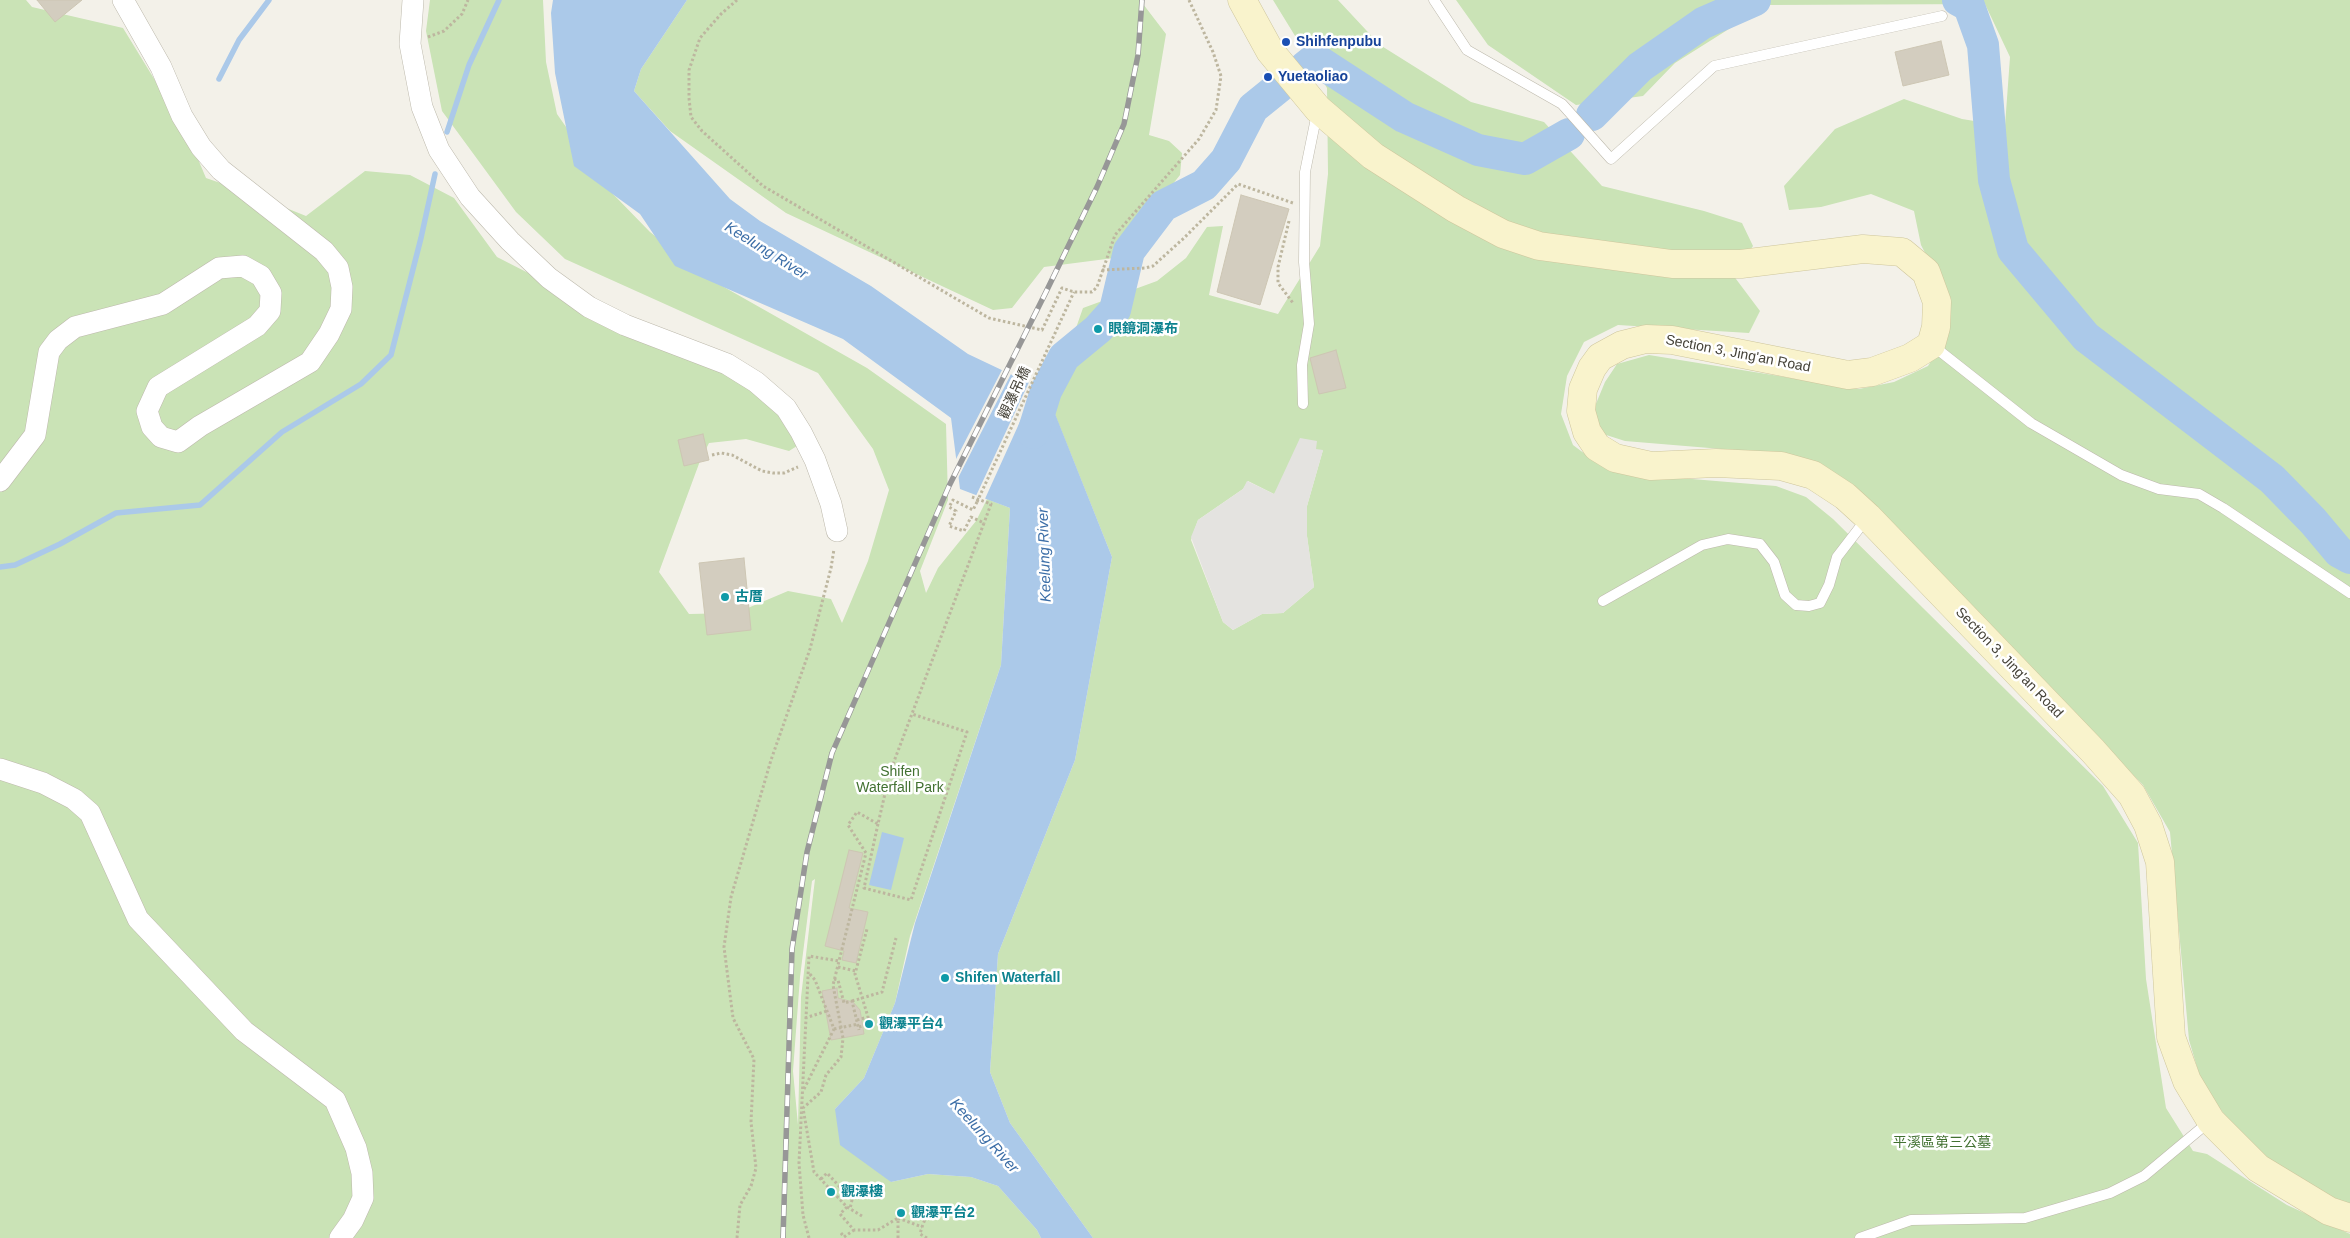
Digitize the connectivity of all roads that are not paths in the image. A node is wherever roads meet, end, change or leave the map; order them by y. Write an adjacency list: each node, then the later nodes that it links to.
1 (123, 0): 9 (street)
2 (413, 0): 11 (street)
3 (1242, 0): 6 (main road)
4 (1434, 0): 5 (lane)
5 (1942, 16)
6 (1318, 109): 7 (main road); 8 (lane)
7 (1931, 345): 10 (main road, Section 3, Jing'an Road); 12 (lane)
8 (1303, 404)
9 (0, 481)
10 (1868, 518): 13 (lane); 15 (main road, Section 3, Jing'an Road)
11 (837, 532)
12 (2350, 593)
13 (1603, 600)
14 (0, 769): 17 (street)
15 (2211, 1120): 16 (main road, Section 3, Jing'an Road); 18 (lane)
16 (2350, 1218)
17 (340, 1238)
18 (1860, 1238)

